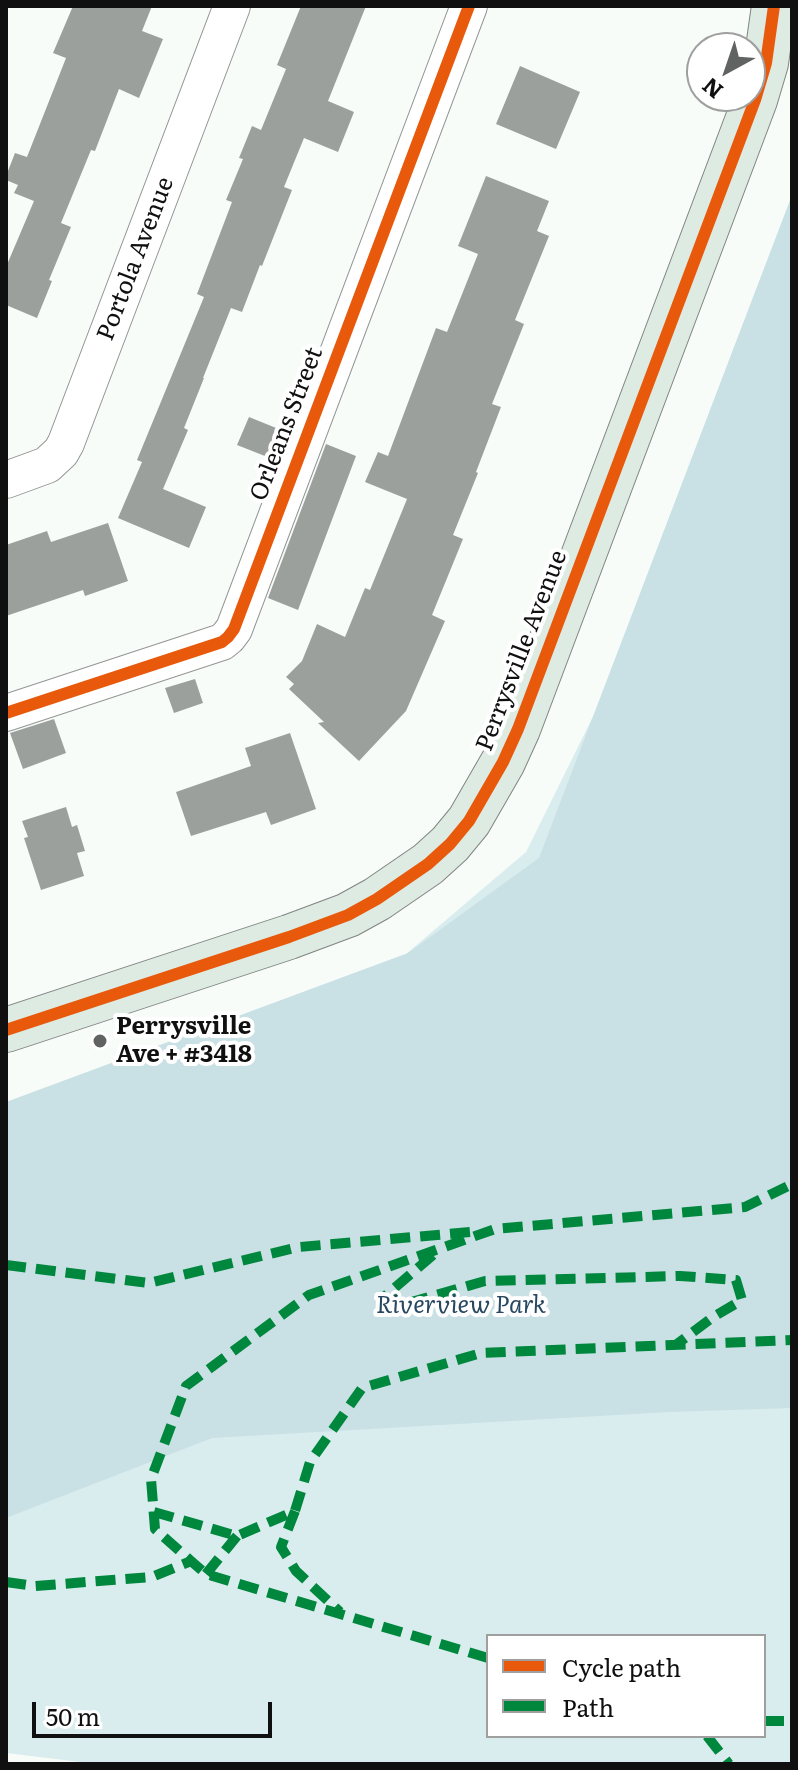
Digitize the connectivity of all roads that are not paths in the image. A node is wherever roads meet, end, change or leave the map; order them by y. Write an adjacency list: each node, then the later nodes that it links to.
1 (232, 6): 4 (street, Portola Avenue)
2 (469, 6): 5 (street, Orleans Street)
3 (774, 6): 6 (main road, Perrysville Avenue)
4 (6, 480)
5 (6, 713)
6 (6, 1030)

